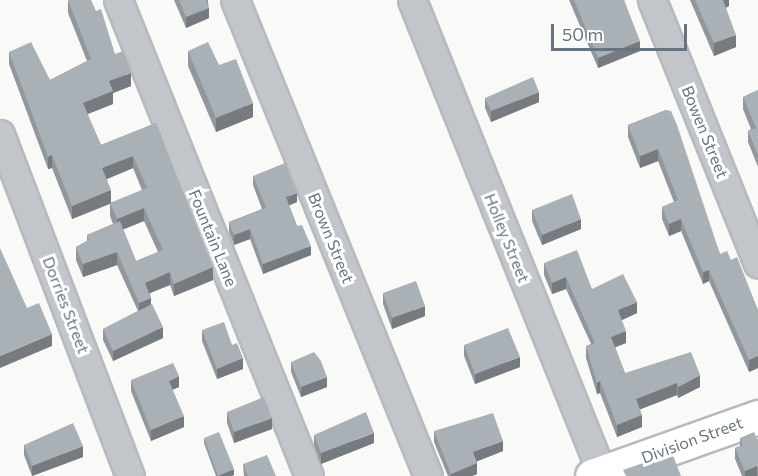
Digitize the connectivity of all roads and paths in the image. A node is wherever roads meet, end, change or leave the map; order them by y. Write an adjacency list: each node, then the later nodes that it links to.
1 (118, 0): 10 (street, Fountain Lane)
2 (235, 0): 11 (street, Brown Street)
3 (412, 0): 8 (street, Holley Street)
4 (652, 0): 6 (street, Bowen Street)
5 (0, 134): 9 (street, Dorries Street)
6 (758, 264)
7 (758, 417): 8 (main road, Division Street)
8 (599, 475)
9 (130, 476)
10 (309, 476)
11 (428, 476)

